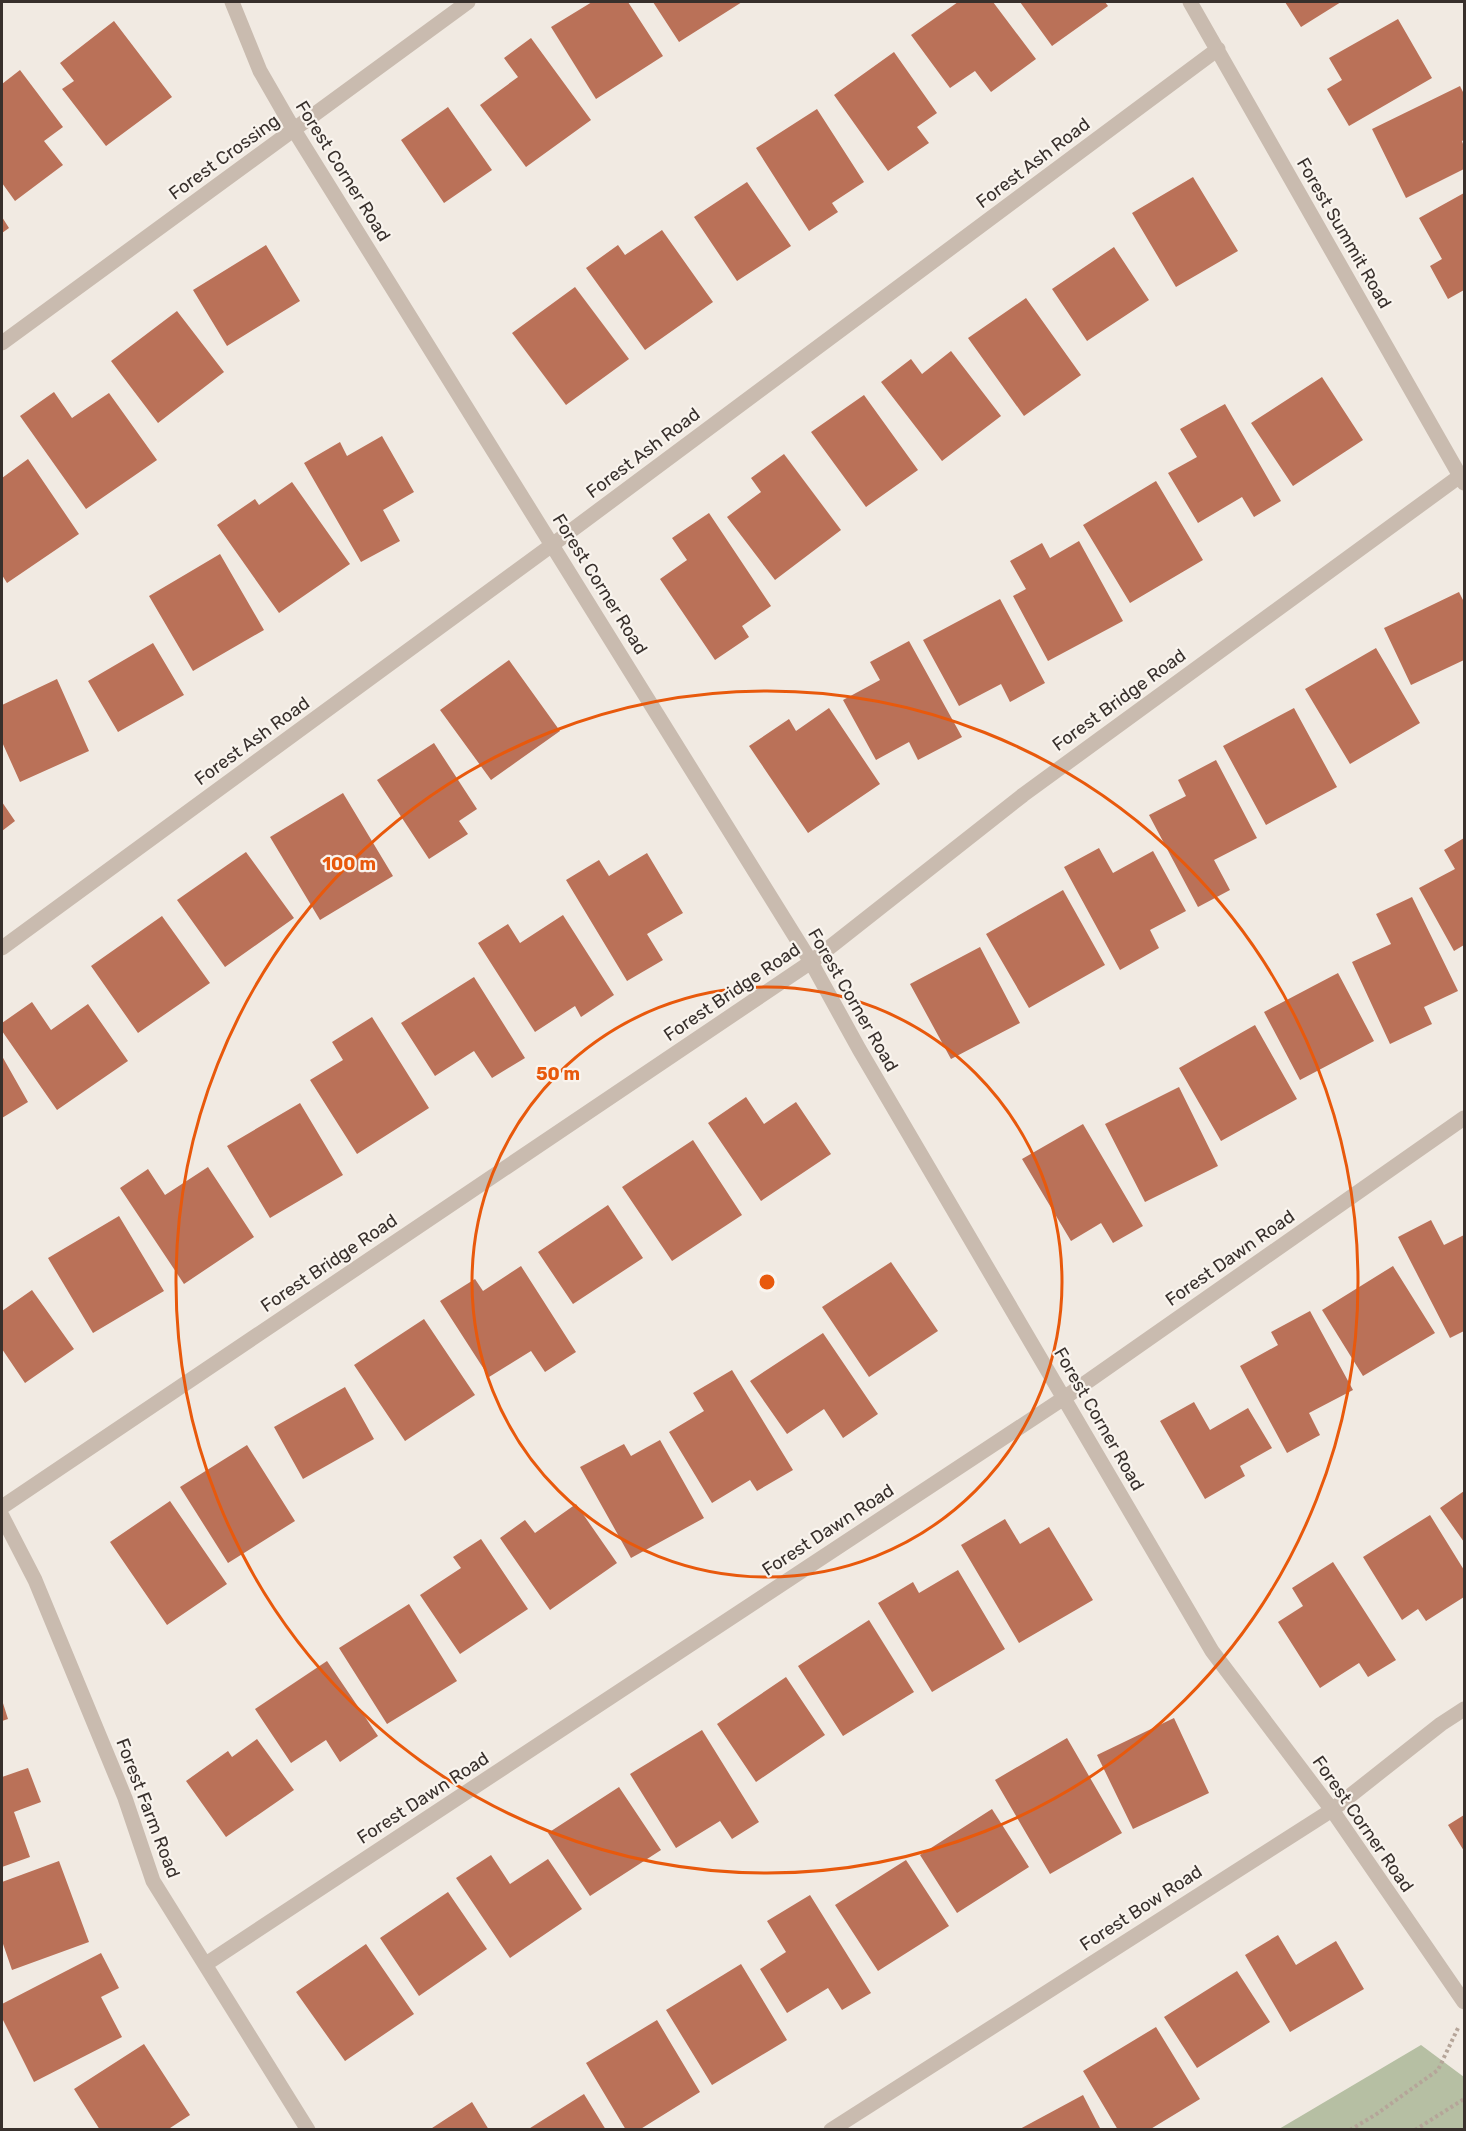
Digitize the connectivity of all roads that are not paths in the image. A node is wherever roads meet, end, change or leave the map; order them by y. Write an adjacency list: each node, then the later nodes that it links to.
1 (232, 2): 5 (street, Forest Corner Road)
2 (468, 2): 5 (street, Forest Crossing)
3 (1190, 2): 4 (street, Forest Summit Road)
4 (1218, 49): 7 (street, Forest Summit Road); 8 (street, Forest Ash Road)
5 (294, 130): 6 (street, Forest Crossing); 8 (street, Forest Corner Road)
6 (2, 343)
7 (1462, 480): 10 (street, Forest Bridge Road)
8 (552, 544): 9 (street, Forest Ash Road); 10 (street, Forest Corner Road)
9 (2, 948)
10 (811, 962): 12 (street, Forest Corner Road); 13 (street, Forest Bridge Road)
11 (1464, 1118): 12 (street, Forest Dawn Road)
12 (1064, 1398): 16 (street, Forest Corner Road); 17 (street, Forest Dawn Road)
13 (2, 1507)
14 (2, 1516): 17 (street, Forest Farm Road)
15 (1464, 1708): 16 (street, Forest Bow Road)
16 (1332, 1810): 18 (street, Forest Corner Road); 20 (street, Forest Bow Road)
17 (206, 1964): 19 (street, Forest Farm Road)
18 (1464, 2002)
19 (308, 2130)
20 (831, 2130)

